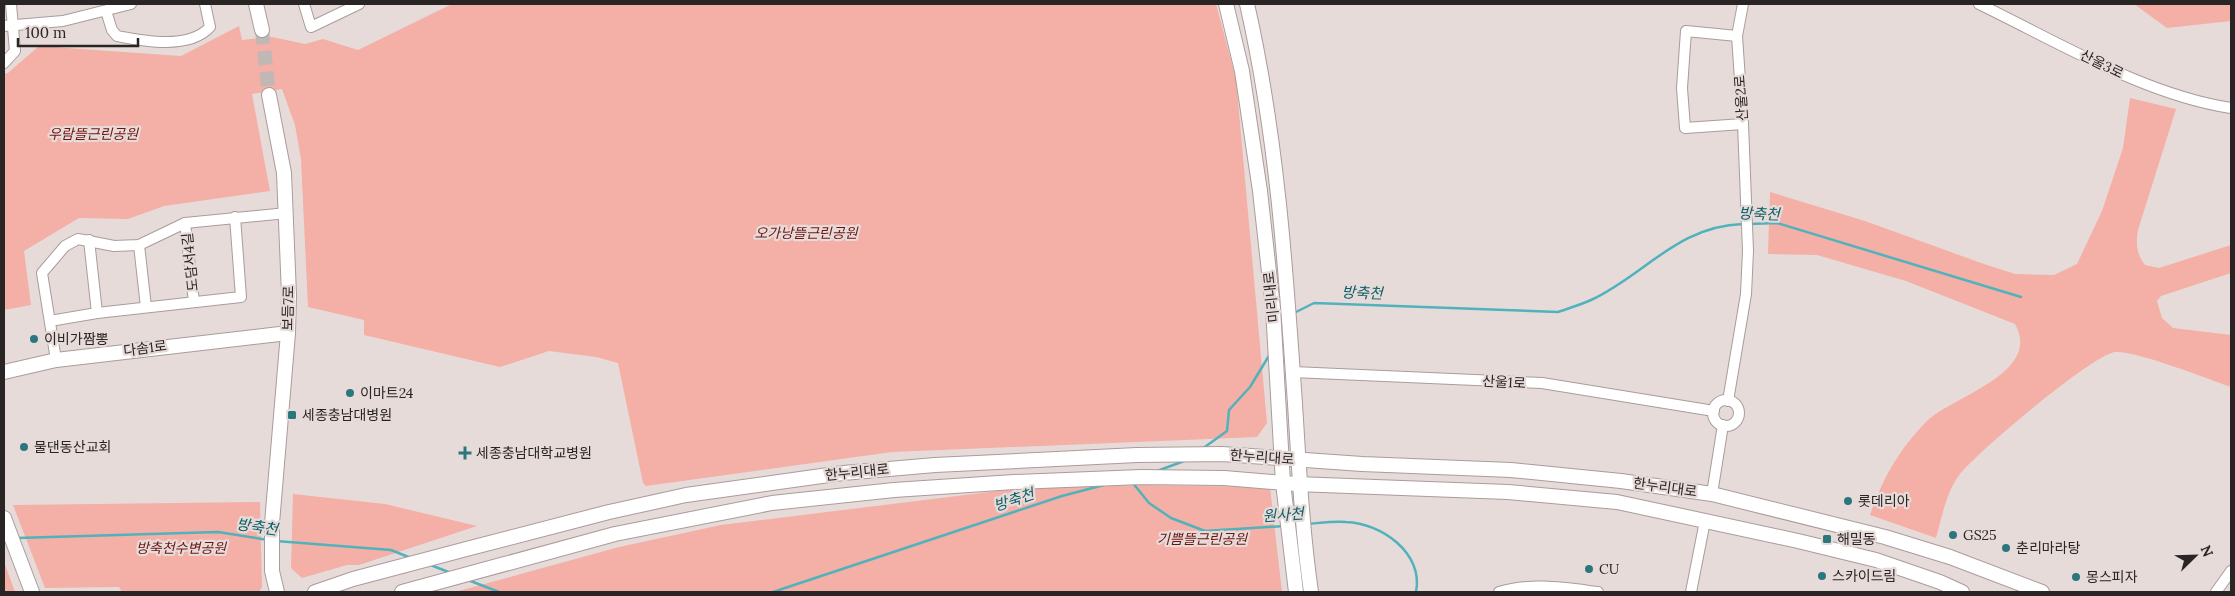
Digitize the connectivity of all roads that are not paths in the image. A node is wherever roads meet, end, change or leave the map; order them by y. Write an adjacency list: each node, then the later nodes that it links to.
1 (11, 4): 12 (street)
2 (131, 4): 11 (street)
3 (205, 4): 11 (street)
4 (256, 4): 13 (street)
5 (304, 4): 6 (street)
6 (359, 4)
7 (1226, 4): 35 (street, 미리내로)
8 (1247, 4): 31 (street, 미리내로)
9 (1743, 4): 14 (street, 산울2로)
10 (1979, 4): 17 (street, 산울3로)
11 (106, 11): 12 (street)
12 (8, 26): 15 (street)
13 (262, 30)
14 (1737, 36): 18 (street, 산울2로); 18 (street)
15 (4, 63)
16 (269, 95): 19 (street, 보듬7로)
17 (2231, 108)
18 (1743, 124): 32 (street, 산울2로)
19 (287, 213): 20 (street, 도담서4길); 28 (street, 보듬7로)
20 (235, 217): 21 (street, 도담서4길); 24 (street, 도담서4길)
21 (185, 222): 23 (street, 도담서4길); 24 (street, 도담서4길)
22 (89, 240): 23 (street, 도담서4길); 26 (street); 27 (street, 도담서4길)
23 (139, 245): 25 (street)
24 (194, 302): 25 (street, 도담서4길)
25 (146, 307): 26 (street, 도담서4길)
26 (97, 313): 27 (street, 도담서4길)
27 (50, 321): 29 (street, 도담서4길)
28 (288, 333): 29 (street, 다솜1로); 44 (street, 보듬7로)
29 (56, 360): 30 (street, 다솜1로)
30 (4, 372)
31 (1293, 372): 33 (street, 산울1로); 36 (street, 미리내로)
32 (1728, 401): 33 (street); 34 (street)
33 (1714, 411): 34 (street)
34 (1723, 425): 39 (street)
35 (1282, 458): 36 (street, 한누리대로); 37 (street, 미리내로); 45 (street, 한누리대로)
36 (1298, 460): 38 (street, 미리내로); 39 (street, 한누리대로)
37 (1283, 483): 38 (street, 한누리대로); 46 (street, 한누리대로); 47 (street, 미리내로)
38 (1300, 484): 41 (street, 한누리대로); 48 (street, 미리내로)
39 (1712, 494): 53 (street, 한누리대로)
40 (4, 518): 43 (street)
41 (1705, 521): 51 (street); 52 (street, 한누리대로)
42 (2231, 571): 54 (street)
43 (31, 591)
44 (277, 592)
45 (315, 592)
46 (402, 592)
47 (1296, 592)
48 (1310, 592)
49 (1499, 592): 50 (street)
50 (1598, 592)
51 (1691, 592)
52 (1962, 592)
53 (2042, 592)
54 (2216, 592)

